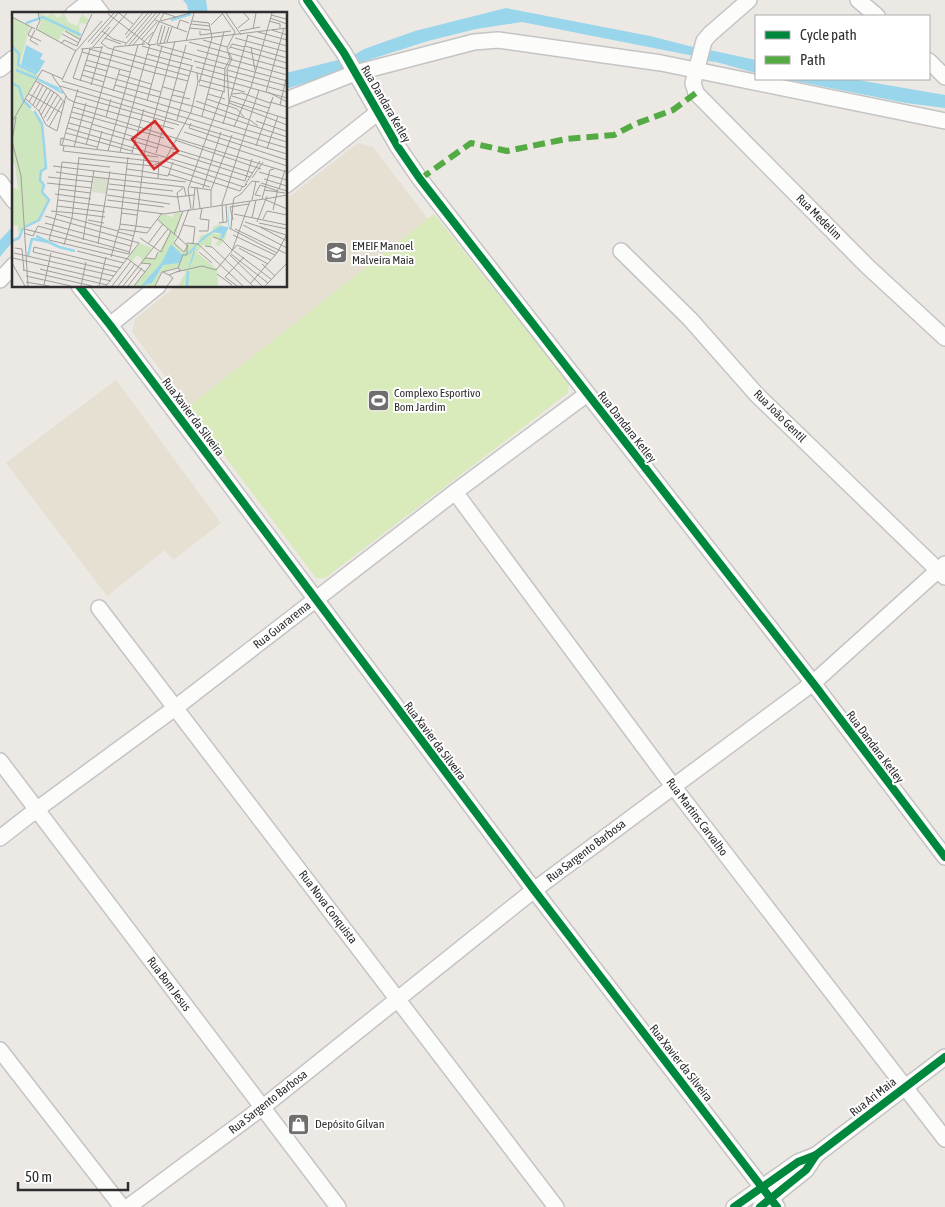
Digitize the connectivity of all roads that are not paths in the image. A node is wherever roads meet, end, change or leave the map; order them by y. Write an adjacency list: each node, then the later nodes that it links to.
1 (91, 0): 6 (street); 7 (street)
2 (306, 0): 12 (street, Rua Dandara Ketley)
3 (727, 0): 8 (street)
4 (749, 0): 8 (street)
5 (858, 0): 9 (street)
6 (76, 12)
7 (100, 12)
8 (736, 13): 11 (street)
9 (876, 15)
10 (930, 63): 13 (street)
11 (697, 69): 12 (street); 16 (street); 26 (street, Rua Medelim)
12 (355, 74): 14 (street); 15 (street, Rua Dandara Ketley)
13 (945, 76)
14 (288, 99)
15 (377, 113): 18 (street); 27 (street, Rua Dandara Ketley)
16 (945, 121)
17 (0, 182): 19 (street)
18 (288, 183)
19 (12, 197)
20 (621, 250): 29 (street, Rua João Gentil)
21 (12, 267): 22 (street)
22 (0, 280)
23 (81, 288): 25 (street, Rua Xavier da Silveira)
24 (156, 288): 25 (street)
25 (110, 325): 30 (street, Rua Xavier da Silveira)
26 (945, 338)
27 (587, 394): 28 (street, Rua Guararema); 32 (street, Rua Dandara Ketley)
28 (455, 492): 30 (street, Rua Guararema); 35 (street, Rua Martins Carvalho)
29 (943, 570): 32 (street, Rua Sargento Barbosa)
30 (315, 600): 33 (street, Rua Guararema); 39 (street, Rua Xavier da Silveira)
31 (99, 608): 33 (street, Rua Nova Conquista)
32 (813, 683): 35 (street, Rua Sargento Barbosa); 38 (street, Rua Dandara Ketley)
33 (175, 708): 36 (street, Rua Guararema); 40 (street, Rua Nova Conquista)
34 (0, 761): 36 (street, Rua Bom Jesus)
35 (673, 786): 39 (street, Rua Sargento Barbosa); 43 (street, Rua Martins Carvalho)
36 (36, 810): 37 (street, Rua Guararema); 44 (street, Rua Bom Jesus)
37 (0, 838)
38 (945, 857)
39 (534, 890): 40 (street, Rua Sargento Barbosa); 46 (street, Rua Xavier da Silveira)
40 (397, 998): 44 (street, Rua Sargento Barbosa); 50 (street, Rua Nova Conquista)
41 (0, 1050): 47 (street)
42 (945, 1057): 43 (street, Rua Ari Maia)
43 (905, 1087): 45 (street, Rua Martins Carvalho); 46 (street, Rua Ari Maia)
44 (263, 1107): 48 (street, Rua Sargento Barbosa); 49 (street, Rua Bom Jesus)
45 (945, 1139)
46 (768, 1200): 51 (street, Rua Ari Maia)
47 (122, 1207)
48 (128, 1207)
49 (338, 1207)
50 (556, 1207)
51 (734, 1207)

